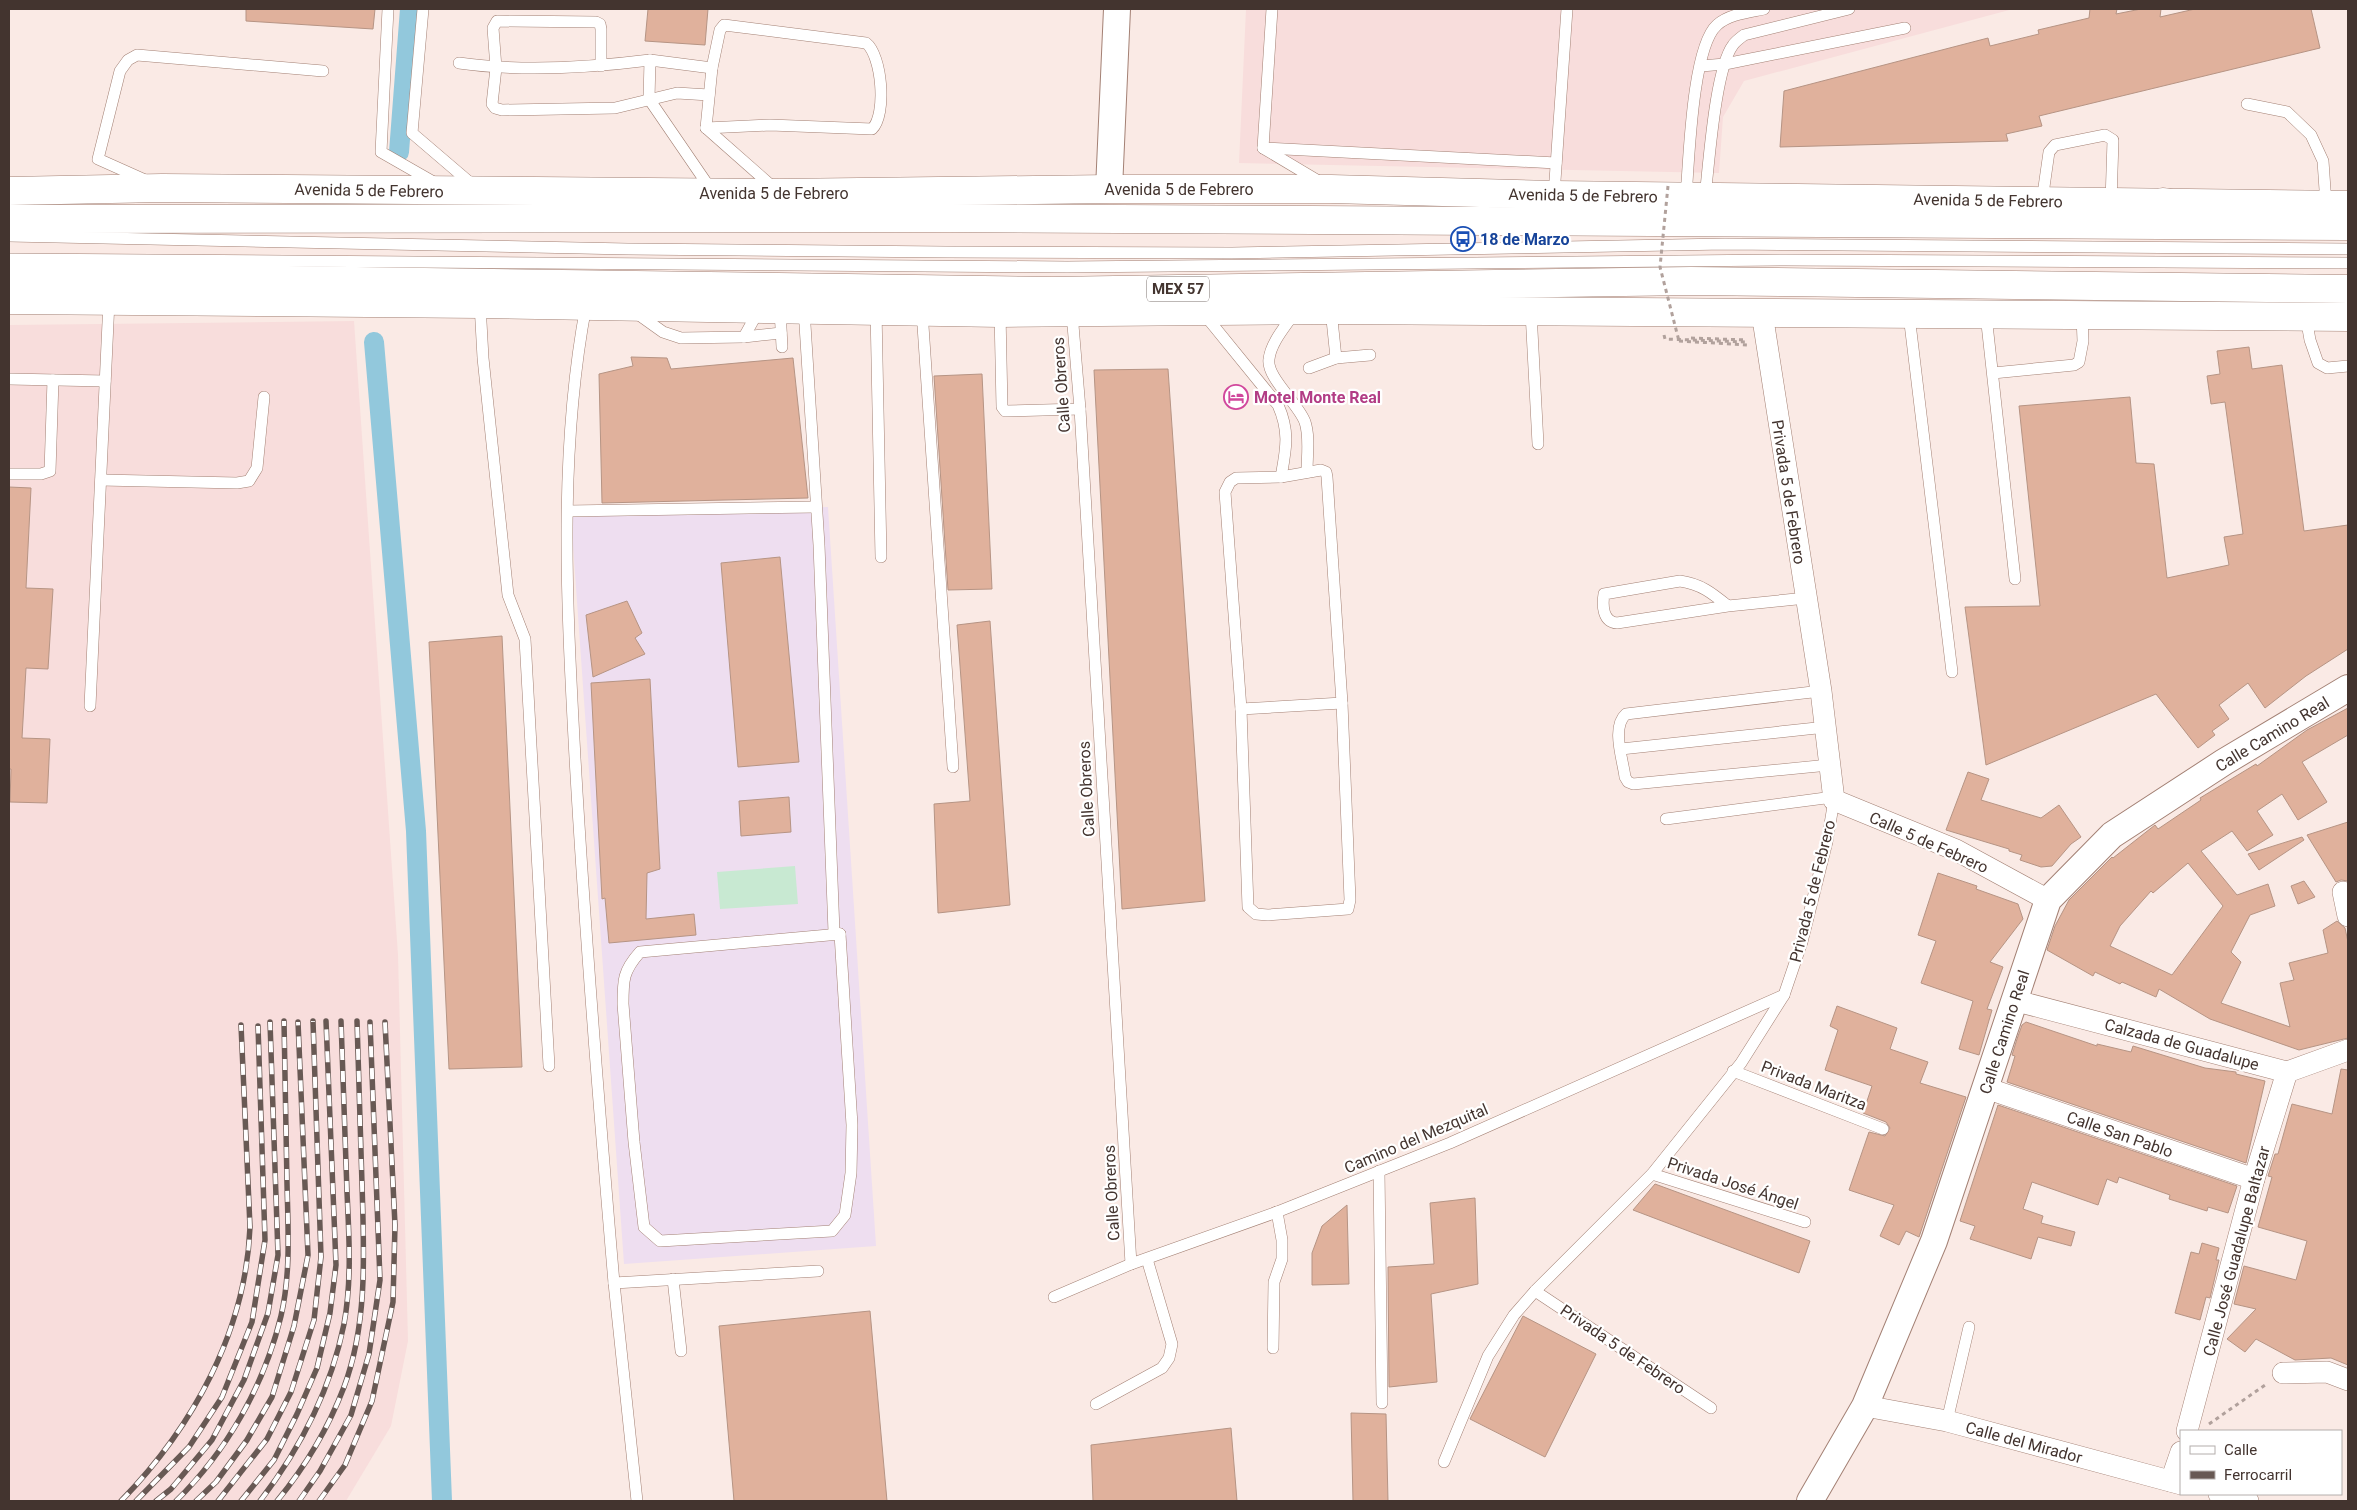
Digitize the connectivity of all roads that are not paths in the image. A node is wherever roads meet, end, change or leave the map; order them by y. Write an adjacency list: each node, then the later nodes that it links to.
1 (388, 9): 27 (lane)
2 (423, 9): 28 (lane)
3 (1117, 9): 24 (street)
4 (1272, 9): 21 (lane)
5 (1568, 9): 22 (lane)
6 (1764, 9): 13 (lane)
7 (1849, 9): 11 (lane)
8 (1905, 28): 11 (lane)
9 (650, 60): 12 (lane); 15 (lane); 18 (lane)
10 (458, 62): 14 (lane)
11 (1724, 64): 13 (lane); 30 (lane)
12 (601, 66): 14 (lane); 14 (lane)
13 (1701, 66): 30 (lane)
14 (496, 68): 18 (lane)
15 (712, 68): 17 (lane); 20 (lane)
16 (323, 71): 23 (lane)
17 (709, 95): 18 (lane); 20 (lane)
18 (649, 99): 29 (lane)
19 (2248, 104): 35 (lane)
20 (706, 128): 31 (lane)
21 (1264, 148): 22 (lane); 25 (lane)
22 (1556, 163): 32 (lane)
23 (162, 188): 26 (main road, Avenida 5 de Febrero); 27 (main road, Avenida 5 de Febrero)
24 (1109, 189): 25 (main road, Avenida 5 de Febrero); 31 (main road, Avenida 5 de Febrero)
25 (1331, 189): 32 (main road, Avenida 5 de Febrero)
26 (9, 191)
27 (449, 191): 28 (main road, Avenida 5 de Febrero)
28 (479, 191): 29 (main road, Avenida 5 de Febrero)
29 (713, 193): 31 (main road, Avenida 5 de Febrero)
30 (1686, 193): 32 (main road, Avenida 5 de Febrero); 33 (main road, Avenida 5 de Febrero)
31 (779, 194)
32 (1554, 195)
33 (2042, 201): 34 (main road, Avenida 5 de Febrero); 34 (lane)
34 (2112, 202): 35 (main road, Avenida 5 de Febrero)
35 (2331, 212): 36 (main road, Avenida 5 de Febrero); 37 (main road, Avenida 5 de Febrero)
36 (9, 219)
37 (2348, 226)
38 (9, 236): 39 (lane)
39 (2348, 249)
40 (9, 259): 41 (lane)
41 (2348, 263)
42 (9, 276): 43 (main road, MEX 57)
43 (2277, 288): 44 (main road, MEX 57); 47 (main road)
44 (2348, 289)
45 (9, 300): 46 (main road)
46 (109, 301): 48 (main road); 75 (lane)
47 (2348, 302)
48 (480, 304): 49 (main road); 108 (lane)
49 (586, 306): 50 (main road); 84 (lane)
50 (628, 307): 60 (main road); 66 (lane)
51 (876, 310): 55 (main road); 60 (main road); 85 (lane)
52 (1200, 310): 53 (main road); 56 (main road); 81 (lane)
53 (1296, 310): 54 (main road); 79 (lane)
54 (1331, 310): 57 (main road); 69 (lane)
55 (922, 311): 58 (main road); 98 (lane)
56 (1072, 312): 58 (main road); 77 (lane, Calle Obreros)
57 (1531, 312): 59 (main road); 78 (lane)
58 (1000, 313): 77 (lane)
59 (1762, 313): 61 (main road); 87 (street, Privada 5 de Febrero)
60 (781, 315): 66 (lane); 66 (lane); 67 (lane); 83 (lane)
61 (1909, 315): 62 (main road); 89 (lane)
62 (1986, 316): 63 (main road); 72 (lane)
63 (2082, 316): 64 (main road); 72 (lane)
64 (2306, 317): 65 (main road); 70 (lane)
65 (2348, 317)
66 (744, 337)
67 (782, 347)
68 (1370, 355): 69 (lane)
69 (1336, 358): 71 (lane)
70 (2348, 366)
71 (1309, 368)
72 (1993, 373): 86 (lane)
73 (9, 379): 74 (lane)
74 (53, 380): 75 (lane); 80 (lane)
75 (105, 381): 82 (lane)
76 (264, 397): 82 (lane)
77 (1080, 409): 119 (lane, Calle Obreros)
78 (1538, 444)
79 (1307, 472): 81 (lane); 92 (lane)
80 (9, 474)
81 (1281, 477): 94 (lane)
82 (101, 480): 93 (lane)
83 (816, 507): 84 (lane); 104 (lane)
84 (568, 511): 122 (lane)
85 (881, 557)
86 (2015, 579)
87 (1806, 598): 88 (lane); 91 (street, Privada 5 de Febrero)
88 (1728, 606): 88 (lane)
89 (1952, 672)
90 (2348, 688): 102 (street, Calle Camino Real)
91 (1821, 691): 95 (street, Privada 5 de Febrero); 96 (lane)
92 (1342, 702): 94 (lane); 94 (lane)
93 (90, 706)
94 (1242, 709)
95 (1826, 727): 96 (lane); 97 (street, Privada 5 de Febrero)
96 (1621, 749): 97 (lane)
97 (1829, 765): 99 (street, Privada 5 de Febrero)
98 (953, 767)
99 (1834, 799): 100 (lane); 102 (street, Calle 5 de Febrero); 105 (lane, Privada 5 de Febrero)
100 (1666, 819)
101 (2343, 892): 103 (street)
102 (2048, 900): 106 (street, Calle Camino Real)
103 (2348, 916)
104 (840, 934): 104 (lane)
105 (1784, 995): 109 (lane, Privada 5 de Febrero); 113 (lane, Camino del Mezquital)
106 (2013, 1000): 110 (street, Calzada de Guadalupe); 111 (street, Calle Camino Real)
107 (2348, 1050): 110 (street)
108 (549, 1066)
109 (1733, 1071): 112 (lane, Privada Maritza); 114 (lane, Privada 5 de Febrero)
110 (2287, 1072): 115 (street, Calle José Guadalupe Baltazar)
111 (1986, 1088): 115 (street, Calle San Pablo); 132 (street, Calle Camino Real)
112 (1883, 1129)
113 (1379, 1171): 116 (lane, Camino del Mezquital); 130 (lane)
114 (1652, 1174): 117 (lane, Privada José Ángel); 123 (lane, Privada 5 de Febrero)
115 (2254, 1179): 135 (street, Calle José Guadalupe Baltazar)
116 (1277, 1212): 118 (lane, Camino del Mezquital); 126 (lane)
117 (1805, 1222)
118 (1147, 1259): 119 (lane, Camino del Mezquital); 131 (lane)
119 (1131, 1264): 124 (lane, Camino del Mezquital)
120 (818, 1271): 121 (lane)
121 (674, 1279): 122 (lane); 127 (lane)
122 (614, 1283): 140 (lane)
123 (1535, 1291): 133 (lane, Privada 5 de Febrero); 137 (lane, Privada 5 de Febrero)
124 (1054, 1297)
125 (1969, 1327): 134 (lane)
126 (1273, 1348)
127 (681, 1350)
128 (2283, 1373): 129 (street)
129 (2348, 1380)
130 (1382, 1403)
131 (1096, 1404)
132 (1865, 1406): 134 (street, Calle del Mirador); 141 (street, Calle Camino Real)
133 (1711, 1408)
134 (1947, 1421): 138 (street, Calle del Mirador)
135 (2196, 1429)
136 (2180, 1458): 138 (street)
137 (1444, 1462)
138 (2176, 1483)
139 (2223, 1495): 142 (street)
140 (638, 1501)
141 (1810, 1501)
142 (2248, 1501)

